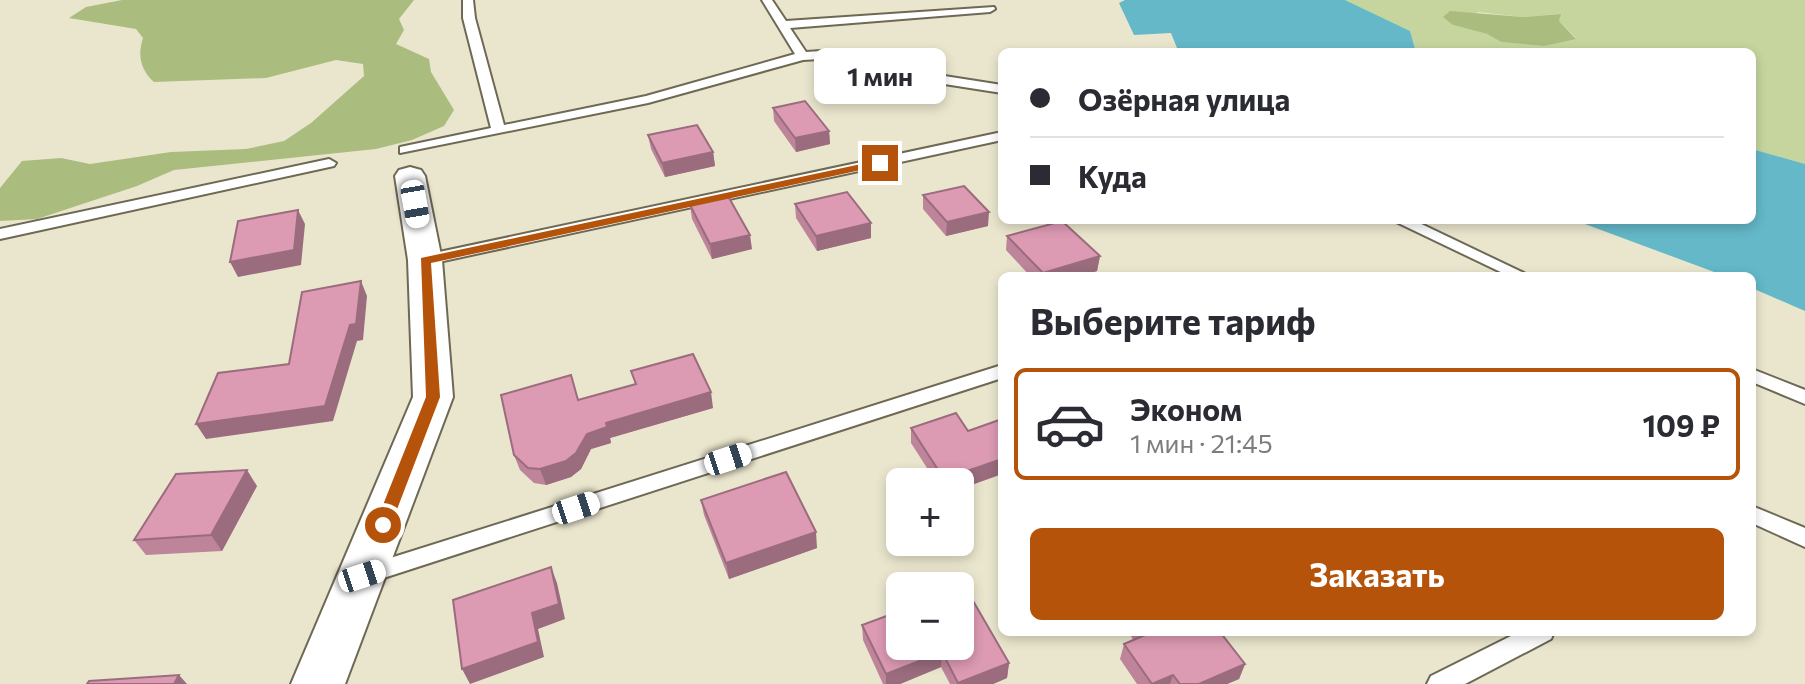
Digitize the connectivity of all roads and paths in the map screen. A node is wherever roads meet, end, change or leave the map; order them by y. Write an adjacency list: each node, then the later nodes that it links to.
1 (468, 0): 7 (lane)
2 (767, 0): 4 (lane)
3 (990, 9): 4 (lane)
4 (783, 25): 5 (lane)
5 (802, 56): 6 (lane); 7 (lane)
6 (998, 88)
7 (498, 129): 10 (lane)
8 (998, 137): 13 (lane)
9 (329, 163): 12 (lane)
10 (408, 163): 13 (street)
11 (1409, 224): 14 (lane)
12 (0, 234)
13 (425, 260): 20 (street)
14 (1513, 272)
15 (998, 372): 20 (lane)
16 (1756, 377): 17 (lane)
17 (1805, 397)
18 (1756, 516): 19 (lane)
19 (1805, 538)
20 (362, 576): 22 (street)
21 (1534, 636): 23 (lane)
22 (318, 684)
23 (1440, 684)

